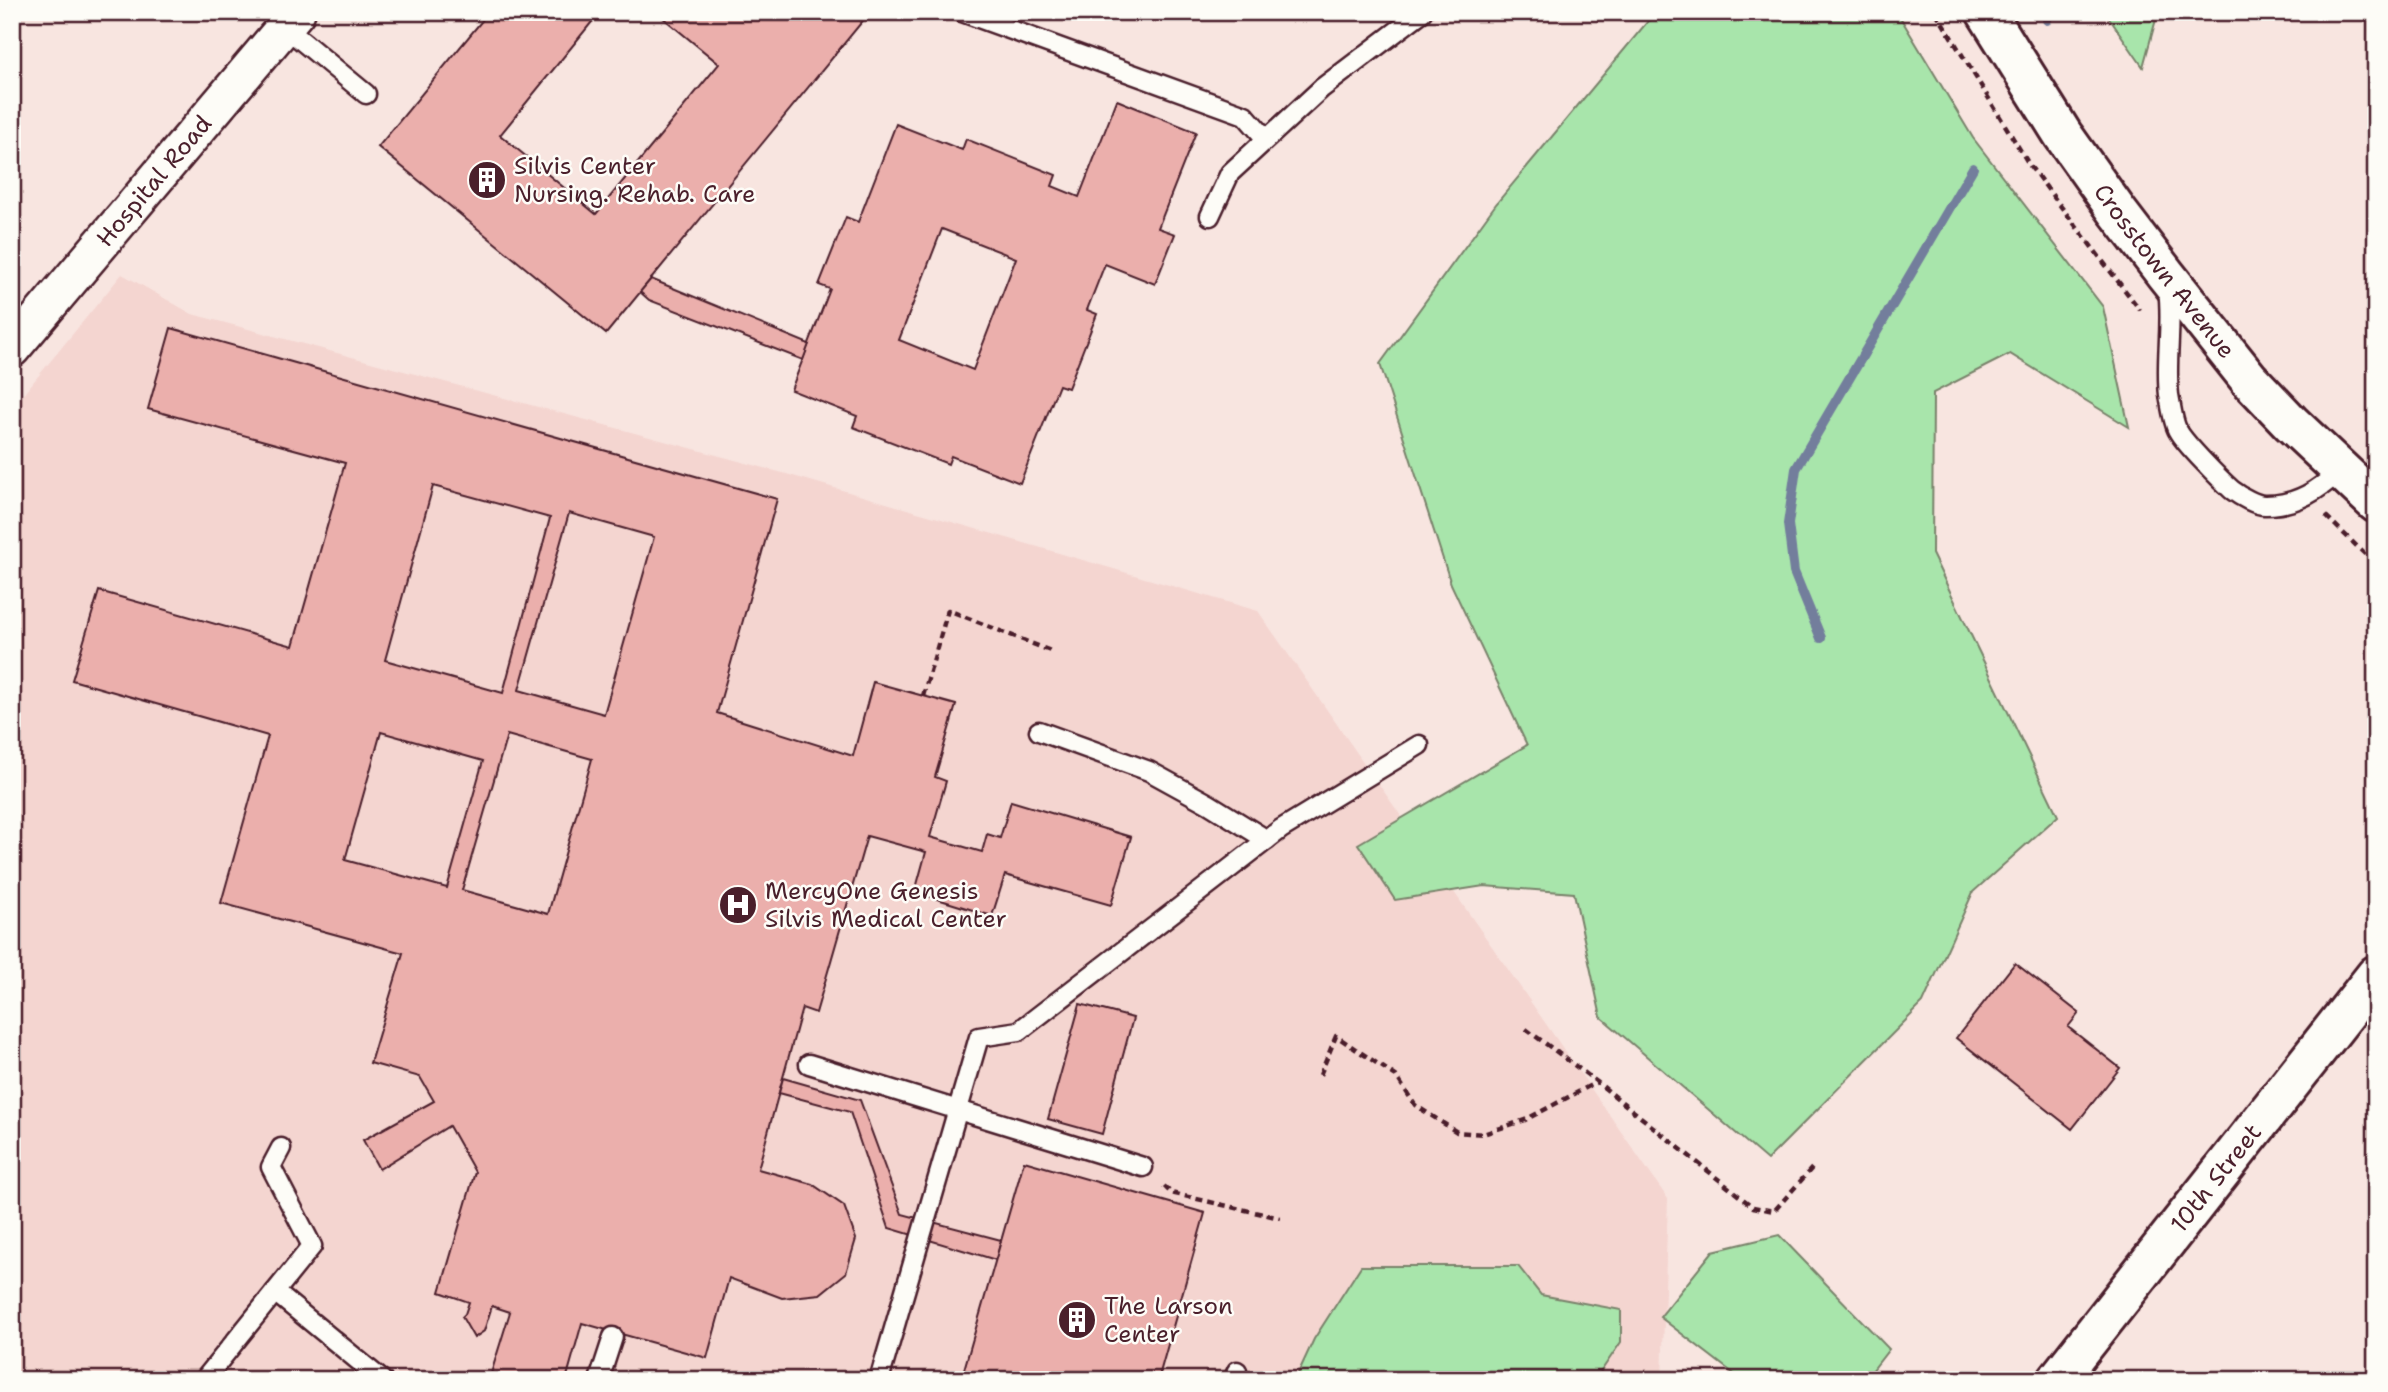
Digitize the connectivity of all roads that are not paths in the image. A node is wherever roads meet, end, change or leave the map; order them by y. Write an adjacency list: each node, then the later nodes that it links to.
1 (962, 12): 6 (lane)
2 (1422, 12): 6 (lane)
3 (1986, 12): 8 (street, Crosstown Avenue)
4 (284, 17): 5 (lane); 9 (street, Hospital Road)
5 (366, 94)
6 (1266, 139): 7 (lane)
7 (1210, 216)
8 (2166, 275): 10 (street, Crosstown Avenue); 10 (lane)
9 (12, 349)
10 (2341, 470): 11 (street, Crosstown Avenue)
11 (2376, 503)
12 (1039, 732): 14 (lane)
13 (1419, 745): 14 (lane)
14 (1267, 840): 17 (lane)
15 (2376, 975): 26 (street, 10th Street)
16 (809, 1064): 17 (lane)
17 (957, 1111): 19 (lane); 25 (lane)
18 (281, 1148): 20 (lane)
19 (1143, 1167)
20 (275, 1292): 22 (lane); 23 (lane)
21 (613, 1337): 24 (lane)
22 (204, 1380)
23 (382, 1380)
24 (598, 1380)
25 (878, 1380)
26 (2057, 1380)

